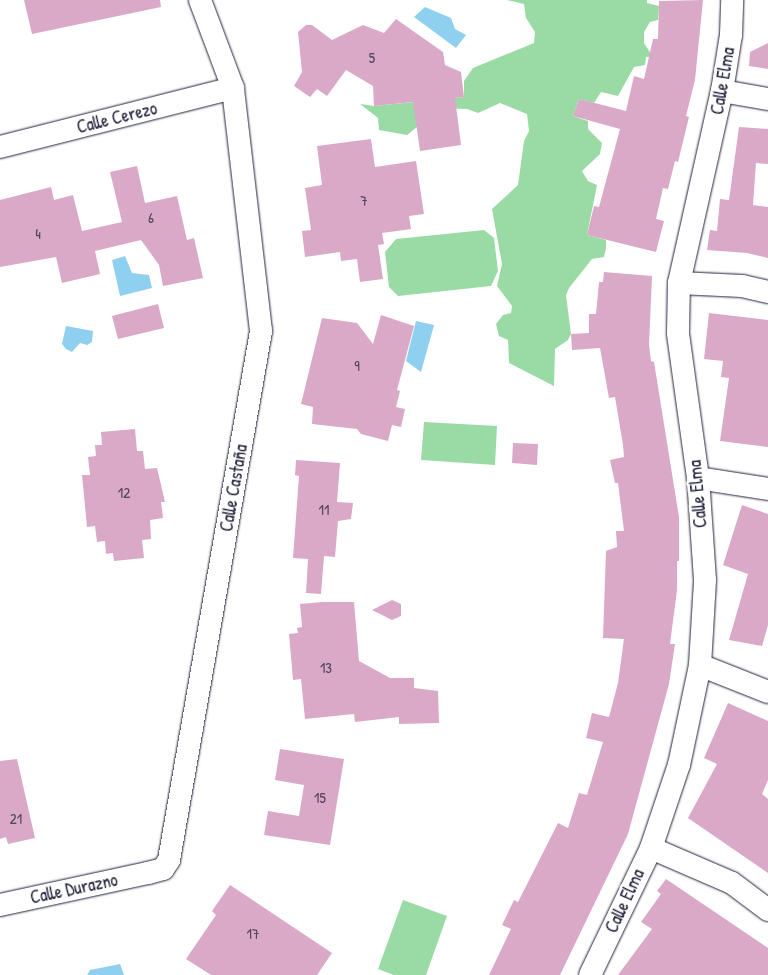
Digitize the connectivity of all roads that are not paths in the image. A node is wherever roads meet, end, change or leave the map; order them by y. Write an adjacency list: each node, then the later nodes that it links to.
1 (200, 0): 3 (street, Calle Castaña)
2 (732, 0): 4 (street, Calle Elma)
3 (233, 88): 6 (street, Calle Cerezo); 14 (street, Calle Castaña)
4 (722, 91): 5 (street); 7 (street, Calle Elma)
5 (768, 99)
6 (0, 147)
7 (679, 283): 8 (street); 9 (street, Calle Elma)
8 (768, 292)
9 (698, 478): 10 (street); 11 (street, Calle Elma)
10 (768, 489)
11 (700, 665): 12 (street); 13 (street, Calle Elma)
12 (768, 692)
13 (650, 848): 16 (street); 17 (street, Calle Elma)
14 (148, 873): 15 (street, Calle Durazno)
15 (0, 905)
16 (768, 910)
17 (590, 975)

